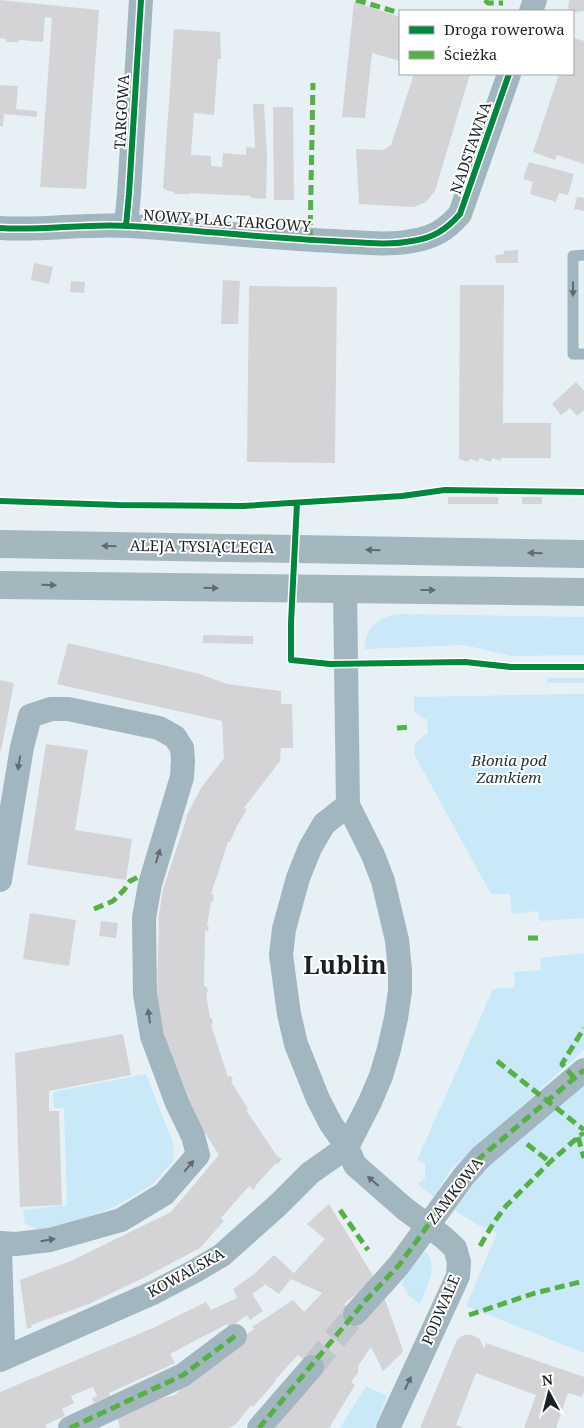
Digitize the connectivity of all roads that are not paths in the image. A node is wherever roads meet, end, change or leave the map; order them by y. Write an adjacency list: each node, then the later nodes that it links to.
1 (141, 0): 3 (street, TARGOWA)
2 (509, 75): 4 (street, NADSTAWNA)
3 (126, 226): 4 (street, NOWY PLAC TARGOWY); 5 (street, NOWY PLAC TARGOWY)
4 (449, 226)
5 (0, 228)
6 (584, 255): 7 (lane, one-way to 7)
7 (584, 354)
8 (0, 544): 9 (main road, ALEJA TYSIĄCLECIA, one-way to 8)
9 (584, 554)
10 (0, 585): 11 (main road, one-way to 11)
11 (345, 590): 12 (main road, one-way to 12); 13 (street)
12 (584, 592)
13 (348, 805): 16 (street); 16 (street, PODWALE)
14 (0, 880): 17 (street, one-way to 14)
15 (584, 1070): 19 (street, ZAMKOWA, bridge)
16 (347, 1148): 21 (street, KOWALSKA); 25 (street, PODWALE, one-way to 16)
17 (0, 1243)
18 (0, 1250): 21 (street)
19 (355, 1314)
20 (235, 1336): 23 (street)
21 (3, 1359)
22 (312, 1367): 24 (street)
23 (70, 1428)
24 (259, 1428)
25 (388, 1428)

